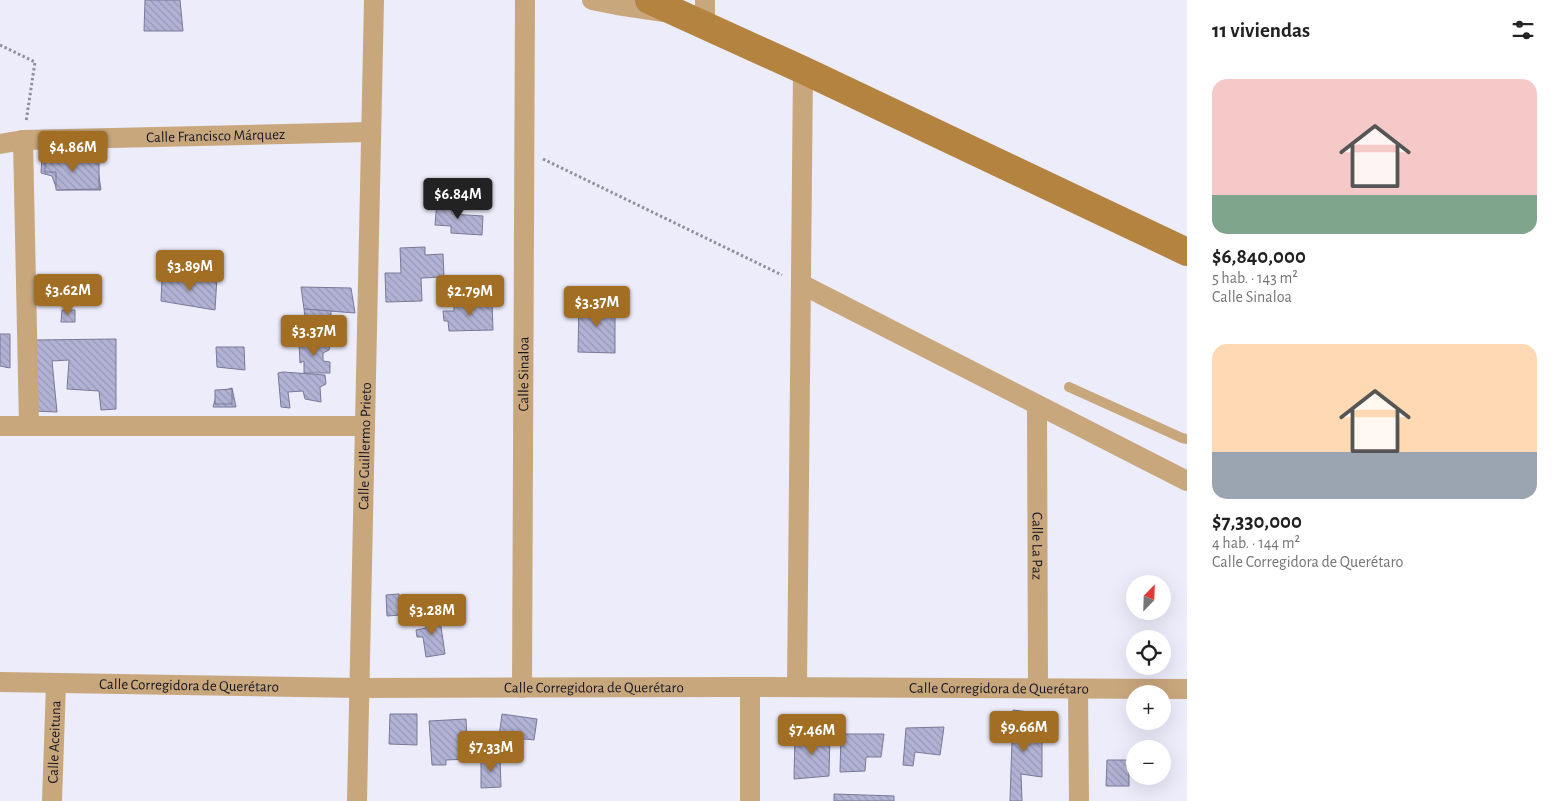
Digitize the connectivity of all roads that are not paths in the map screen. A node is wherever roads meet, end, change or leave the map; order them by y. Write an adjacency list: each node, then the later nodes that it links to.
1 (374, 0): 8 (street, Calle Guillermo Prieto)
2 (525, 0): 25 (street, Calle Sinaloa)
3 (592, 0): 6 (street)
4 (649, 0): 6 (main road)
5 (705, 13): 6 (main road); 7 (main road)
6 (678, 14)
7 (803, 70): 11 (main road); 12 (street)
8 (371, 132): 9 (street, Calle Francisco Márquez); 17 (street, Calle Guillermo Prieto)
9 (23, 140): 10 (street, Calle Francisco Márquez); 16 (street)
10 (0, 144)
11 (1187, 252)
12 (801, 284): 14 (street); 23 (street)
13 (1069, 387): 18 (lane)
14 (1037, 405): 19 (street); 26 (street, Calle La Paz)
15 (0, 426): 16 (street)
16 (29, 426): 17 (street)
17 (365, 426): 24 (street, Calle Guillermo Prieto)
18 (1187, 439)
19 (1187, 481)
20 (0, 682): 21 (street, Calle Corregidora de Querétaro)
21 (56, 684): 24 (street, Calle Corregidora de Querétaro); 29 (street, Calle Aceituna)
22 (750, 686): 23 (street, Calle Corregidora de Querétaro); 25 (street, Calle Corregidora de Querétaro); 31 (street)
23 (797, 687): 26 (street, Calle Corregidora de Querétaro)
24 (359, 688): 25 (street, Calle Corregidora de Querétaro); 30 (street, Calle Guillermo Prieto)
25 (522, 688)
26 (1038, 688): 27 (street, Calle Corregidora de Querétaro)
27 (1078, 689): 28 (street, Calle Corregidora de Querétaro); 32 (street)
28 (1187, 689)
29 (52, 801)
30 (357, 801)
31 (750, 801)
32 (1079, 801)

